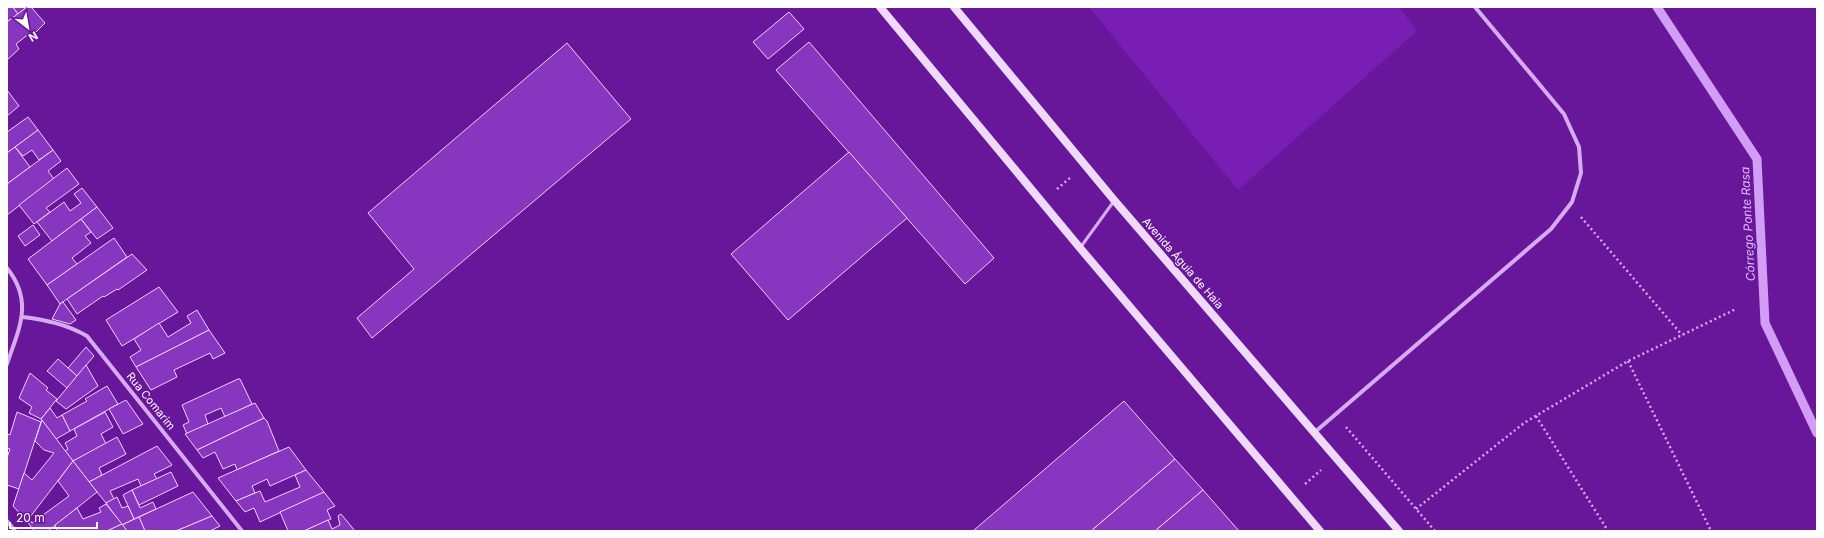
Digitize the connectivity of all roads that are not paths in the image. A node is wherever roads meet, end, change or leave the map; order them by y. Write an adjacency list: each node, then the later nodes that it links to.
1 (880, 7): 5 (main road)
2 (954, 7): 4 (main road, Avenida Águia de Haia)
3 (1475, 7): 9 (street)
4 (1114, 200): 5 (lane); 9 (main road, Avenida Águia de Haia)
5 (1080, 248): 13 (main road)
6 (7, 268): 7 (street)
7 (23, 317): 8 (street); 12 (street, Rua Comarim)
8 (7, 364)
9 (1315, 432): 14 (main road, Avenida Águia de Haia)
10 (7, 521): 11 (street)
11 (15, 531)
12 (242, 531)
13 (1320, 531)
14 (1399, 531)

